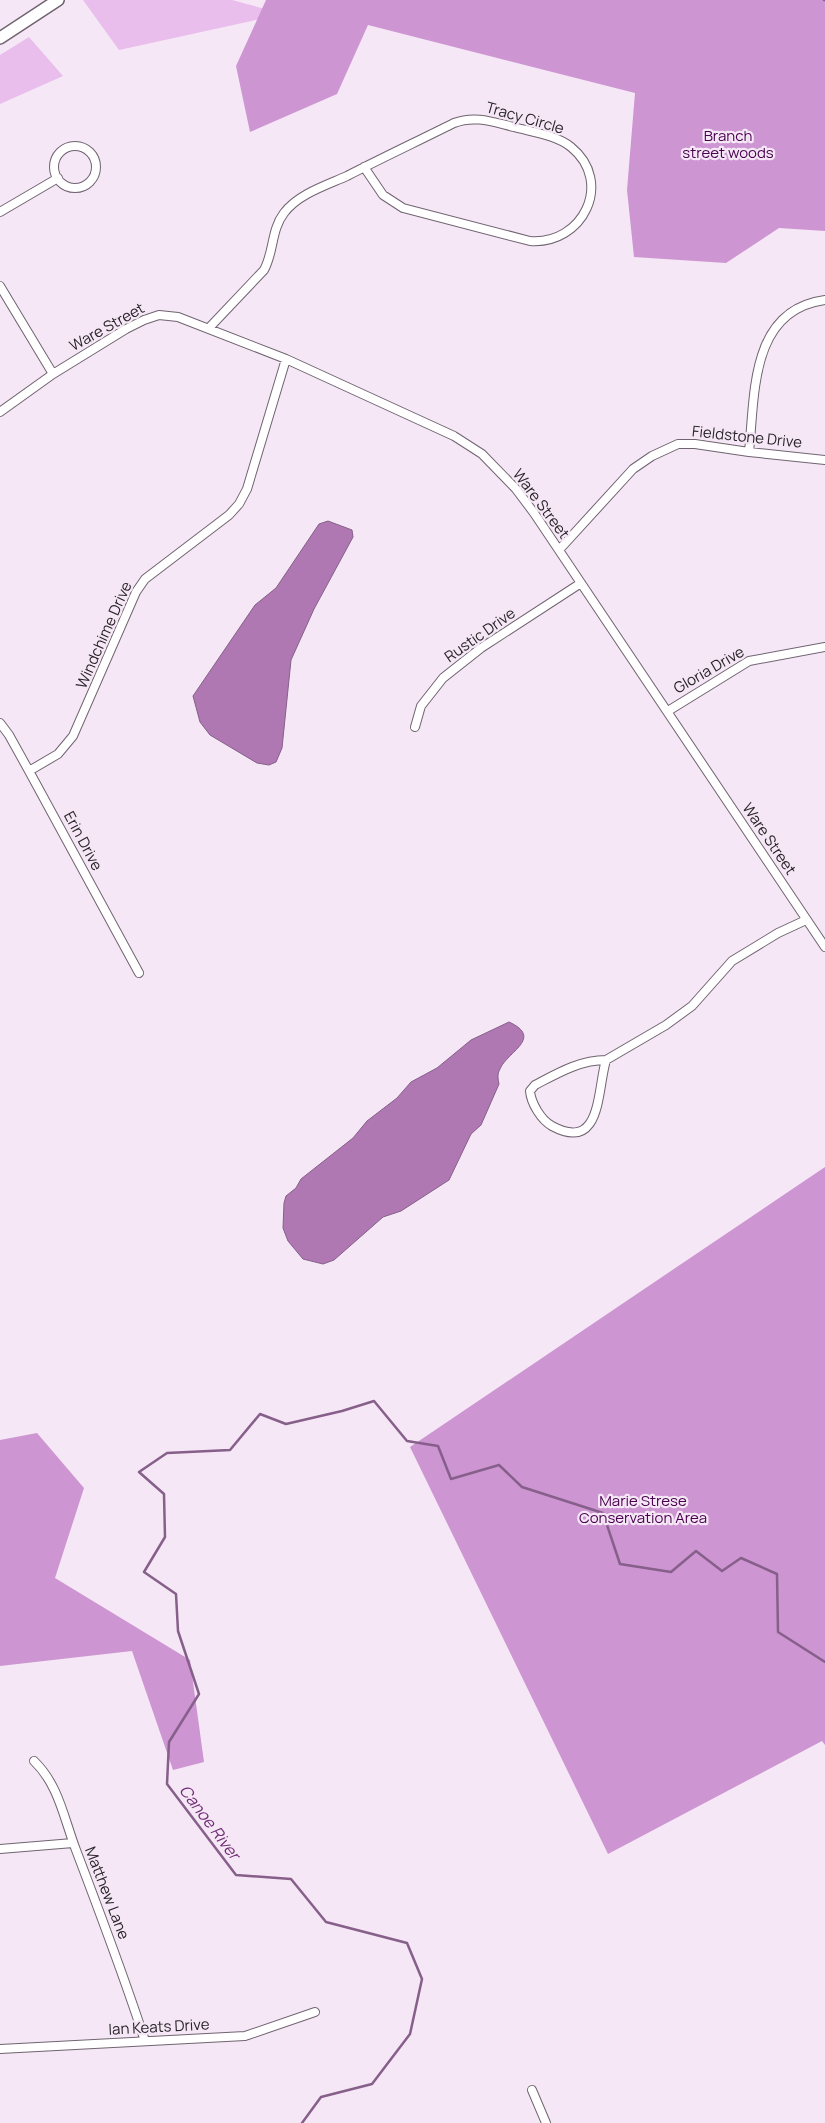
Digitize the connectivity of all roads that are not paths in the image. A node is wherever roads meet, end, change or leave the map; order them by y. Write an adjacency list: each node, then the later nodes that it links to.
1 (58, 0): 2 (street)
2 (0, 38)
3 (364, 167): 3 (street, Tracy Circle); 8 (street, Tracy Circle)
4 (58, 178): 4 (street); 5 (street)
5 (0, 212)
6 (0, 286): 10 (street)
7 (825, 300): 12 (street)
8 (209, 328): 9 (street, Ware Street); 10 (street, Ware Street)
9 (286, 359): 14 (street, Ware Street); 20 (street, Windchime Drive)
10 (53, 374): 11 (street, Ware Street)
11 (0, 412)
12 (749, 452): 13 (street, Fieldstone Drive); 14 (street, Fieldstone Drive)
13 (825, 460)
14 (559, 550): 15 (street, Ware Street)
15 (581, 583): 17 (street, Ware Street); 19 (street, Rustic Drive)
16 (825, 647): 17 (street, Gloria Drive)
17 (668, 710): 21 (street, Ware Street)
18 (0, 723): 20 (street, Erin Drive)
19 (415, 727)
20 (29, 771): 23 (street, Erin Drive)
21 (806, 920): 22 (street, Ware Street); 24 (street)
22 (825, 947)
23 (139, 973)
24 (606, 1060): 24 (street)
25 (34, 1761): 26 (street, Matthew Lane)
26 (73, 1843): 27 (street); 29 (street, Matthew Lane)
27 (0, 1849)
28 (315, 2012): 29 (street, Ian Keats Drive)
29 (144, 2041): 30 (street, Ian Keats Drive)
30 (0, 2050)
31 (532, 2090): 32 (street)
32 (546, 2123)

